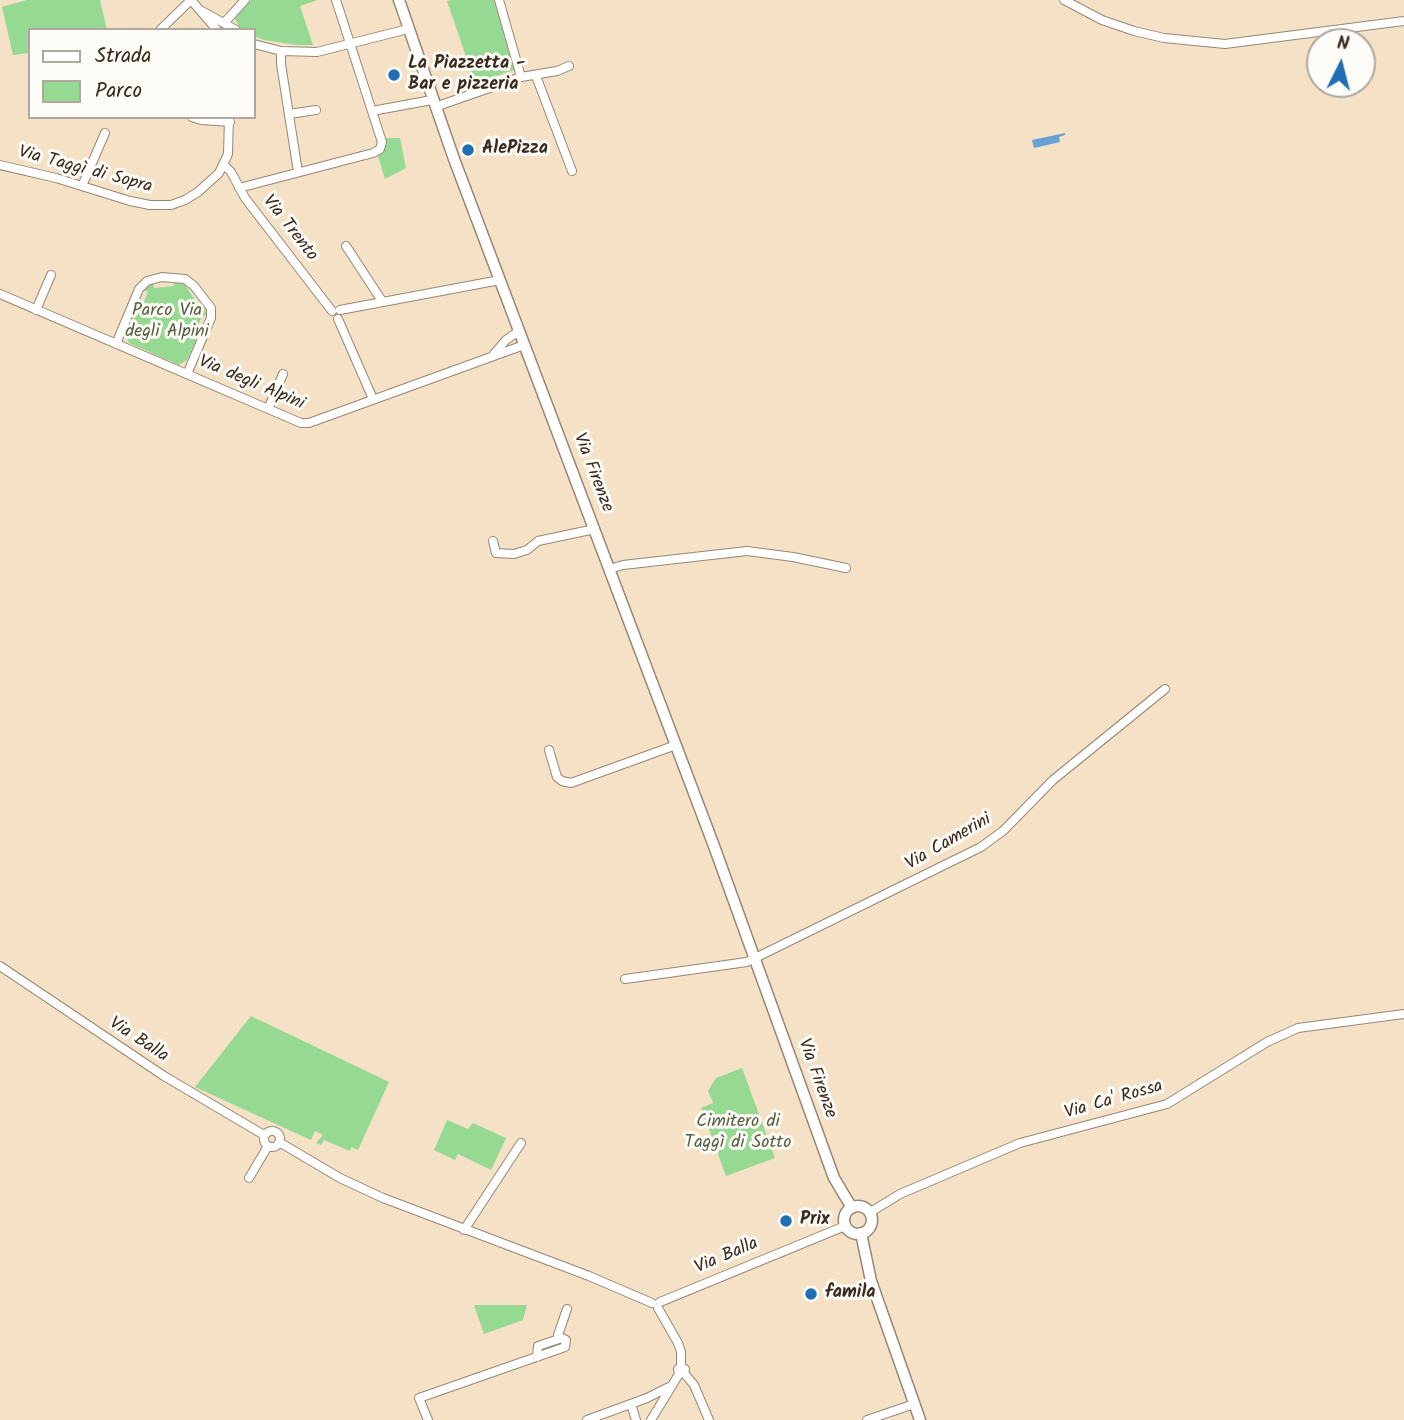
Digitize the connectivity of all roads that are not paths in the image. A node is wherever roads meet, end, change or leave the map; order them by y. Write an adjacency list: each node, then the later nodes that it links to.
1 (191, 0): 7 (street); 10 (street)
2 (245, 0): 9 (street)
3 (336, 0): 14 (street)
4 (398, 0): 12 (main road, Via Firenze)
5 (499, 0): 18 (street)
6 (1064, 0): 8 (street)
7 (202, 11): 9 (street); 11 (street)
8 (1404, 21)
9 (227, 25)
10 (162, 28)
11 (215, 28)
12 (408, 29): 14 (street); 19 (main road, Via Firenze)
13 (256, 44): 15 (street)
14 (351, 44): 15 (street); 21 (street)
15 (281, 51): 22 (street)
16 (569, 66): 17 (street)
17 (536, 76): 18 (street); 28 (street)
18 (521, 77): 19 (street)
19 (434, 104): 21 (street); 34 (main road, Via Firenze)
20 (316, 110): 22 (street)
21 (372, 111): 29 (street)
22 (289, 114): 29 (street)
23 (198, 119): 24 (street)
24 (230, 120): 27 (street)
25 (105, 134): 30 (street)
26 (0, 165): 30 (street, Via Taggì di Sopra)
27 (224, 165): 30 (street, Via Taggì di Sopra); 31 (street, Via Trento)
28 (572, 171)
29 (298, 172): 31 (street)
30 (82, 186)
31 (239, 188): 38 (street, Via Trento)
32 (346, 246): 36 (street)
33 (51, 275): 37 (street)
34 (500, 280): 36 (street); 39 (main road, Via Firenze)
35 (0, 294): 37 (street, Via degli Alpini)
36 (382, 302): 38 (street)
37 (36, 310): 40 (street, Via degli Alpini)
38 (337, 313): 45 (street, Via Trento)
39 (519, 331): 41 (main road, Via Firenze); 42 (street, Via degli Alpini)
40 (116, 344): 43 (street, Via degli Alpini); 43 (street)
41 (524, 345): 42 (street, Via degli Alpini); 47 (main road, Via Firenze)
42 (493, 355): 45 (street, Via degli Alpini)
43 (187, 374): 46 (street, Via degli Alpini)
44 (283, 374): 46 (street)
45 (373, 399): 46 (street, Via degli Alpini)
46 (268, 409)
47 (594, 529): 48 (street); 50 (main road, Via Firenze)
48 (493, 541)
49 (846, 568): 50 (street)
50 (609, 569): 52 (main road, Via Firenze)
51 (1165, 689): 54 (street, Via Camerini)
52 (676, 745): 53 (street); 54 (main road, Via Firenze)
53 (549, 750)
54 (754, 959): 56 (street); 63 (main road, Via Firenze)
55 (0, 966): 58 (street, Via Balla)
56 (625, 979)
57 (1404, 1014): 64 (street, Via Ca' Rossa)
58 (264, 1135): 59 (street); 61 (street)
59 (279, 1142): 61 (street); 66 (street)
60 (521, 1143): 66 (street)
61 (268, 1146): 62 (street)
62 (249, 1178)
63 (852, 1208): 64 (main road); 65 (main road)
64 (869, 1213): 67 (main road)
65 (845, 1226): 67 (main road); 68 (street, Via Balla)
66 (464, 1230): 68 (street)
67 (861, 1233): 75 (main road)
68 (657, 1304): 70 (street)
69 (567, 1309): 77 (street)
70 (682, 1371): 71 (street); 80 (street)
71 (670, 1387): 72 (street); 74 (street)
72 (647, 1398): 73 (street); 74 (street)
73 (631, 1404): 76 (street); 78 (street)
74 (660, 1404): 79 (street)
75 (914, 1404): 81 (street); 82 (main road)
76 (636, 1418)
77 (428, 1420)
78 (587, 1420)
79 (651, 1420)
80 (709, 1420)
81 (867, 1420)
82 (920, 1420)

